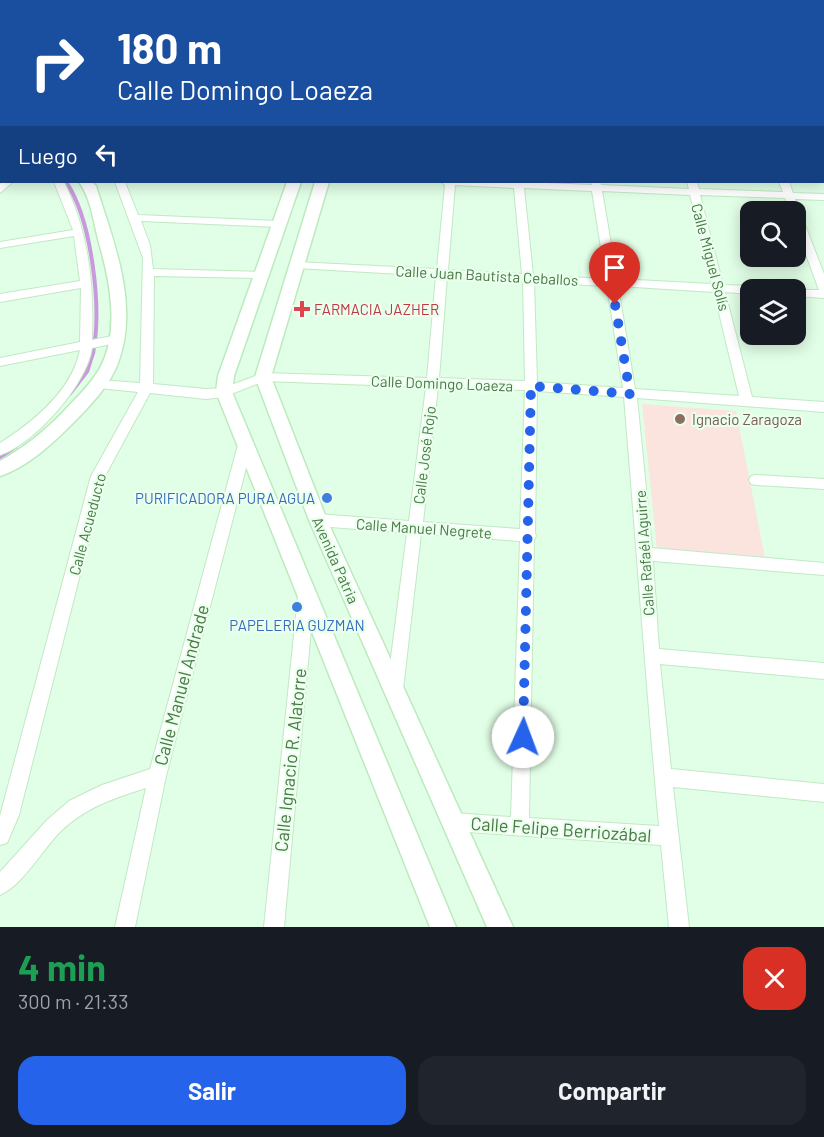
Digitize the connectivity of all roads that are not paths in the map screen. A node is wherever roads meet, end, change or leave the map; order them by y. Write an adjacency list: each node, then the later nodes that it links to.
1 (60, 183): 15 (street)
2 (88, 183): 29 (street)
3 (120, 183): 13 (street, Calle Acueducto)
4 (294, 183): 14 (street)
5 (322, 183): 17 (street)
6 (448, 183): 19 (street, Calle José Rojo)
7 (518, 183): 9 (street); 21 (street)
8 (784, 183): 11 (street)
9 (596, 184): 10 (street); 22 (street, Calle Rafaél Aguirre)
10 (693, 187): 11 (street); 24 (street, Calle Miguel Solís)
11 (789, 195): 12 (street); 27 (street)
12 (824, 197)
13 (135, 218): 14 (street); 18 (street, Calle Acueducto)
14 (279, 224): 20 (street)
15 (80, 232): 16 (street); 23 (street)
16 (0, 245)
17 (296, 266): 19 (street, Calle Juan Bautista Ceballos); 31 (street)
18 (150, 272): 20 (street); 35 (street, Calle Acueducto)
19 (442, 273): 21 (street, Calle Juan Bautista Ceballos); 32 (street, Calle José Rojo)
20 (262, 274): 36 (street)
21 (528, 277): 22 (street, Calle Juan Bautista Ceballos); 34 (street)
22 (611, 282): 24 (street, Calle Juan Bautista Ceballos); 37 (street, Calle Rafaél Aguirre)
23 (87, 283): 28 (street); 29 (street)
24 (720, 288): 25 (street, Calle Juan Bautista Ceballos); 38 (street, Calle Miguel Solís)
25 (740, 289)
26 (806, 292): 27 (street)
27 (824, 292)
28 (0, 298)
29 (100, 343): 30 (street); 33 (street); 41 (street)
30 (0, 362)
31 (263, 377): 32 (street, Calle Domingo Loaeza); 36 (street, Calle Domingo Loaeza); 45 (street, Avenida Patria)
32 (433, 381): 34 (street, Calle Domingo Loaeza); 46 (street, Calle José Rojo)
33 (99, 384): 35 (street, Calle Domingo Loaeza); 42 (street)
34 (531, 386): 37 (street, Calle Domingo Loaeza); 47 (street)
35 (146, 388): 36 (street, Calle Domingo Loaeza); 59 (street, Calle Acueducto)
36 (224, 392): 40 (street)
37 (630, 394): 38 (street, Calle Domingo Loaeza); 48 (street, Calle Rafaél Aguirre)
38 (747, 403): 39 (street, Calle Domingo Loaeza)
39 (824, 407)
40 (245, 445): 50 (street); 54 (street, Calle Manuel Andrade)
41 (0, 450)
42 (0, 469)
43 (756, 480): 44 (street)
44 (824, 484)
45 (318, 520): 46 (street, Calle Manuel Negrete); 53 (street, Avenida Patria)
46 (415, 528): 47 (street, Calle Manuel Negrete); 53 (street, Calle José Rojo)
47 (529, 536): 58 (street)
48 (645, 554): 49 (street); 51 (street, Calle Rafaél Aguirre)
49 (824, 569)
50 (306, 594): 62 (street); 64 (street, Calle Ignacio R. Alatorre)
51 (651, 656): 52 (street); 55 (street, Calle Rafaél Aguirre)
52 (824, 671)
53 (395, 691): 57 (street, Avenida Patria)
54 (157, 776): 61 (street); 63 (street, Calle Manuel Andrade)
55 (663, 777): 56 (street); 60 (street, Calle Rafaél Aguirre)
56 (824, 793)
57 (453, 822): 58 (street, Calle Felipe Berriozábal); 67 (street, Avenida Patria)
58 (520, 826): 60 (street, Calle Felipe Berriozábal)
59 (0, 836)
60 (670, 836): 68 (street, Calle Rafaél Aguirre)
61 (0, 885)
62 (429, 893): 65 (street); 66 (street)
63 (125, 927)
64 (274, 927)
65 (430, 927)
66 (443, 927)
67 (500, 927)
68 (679, 927)

